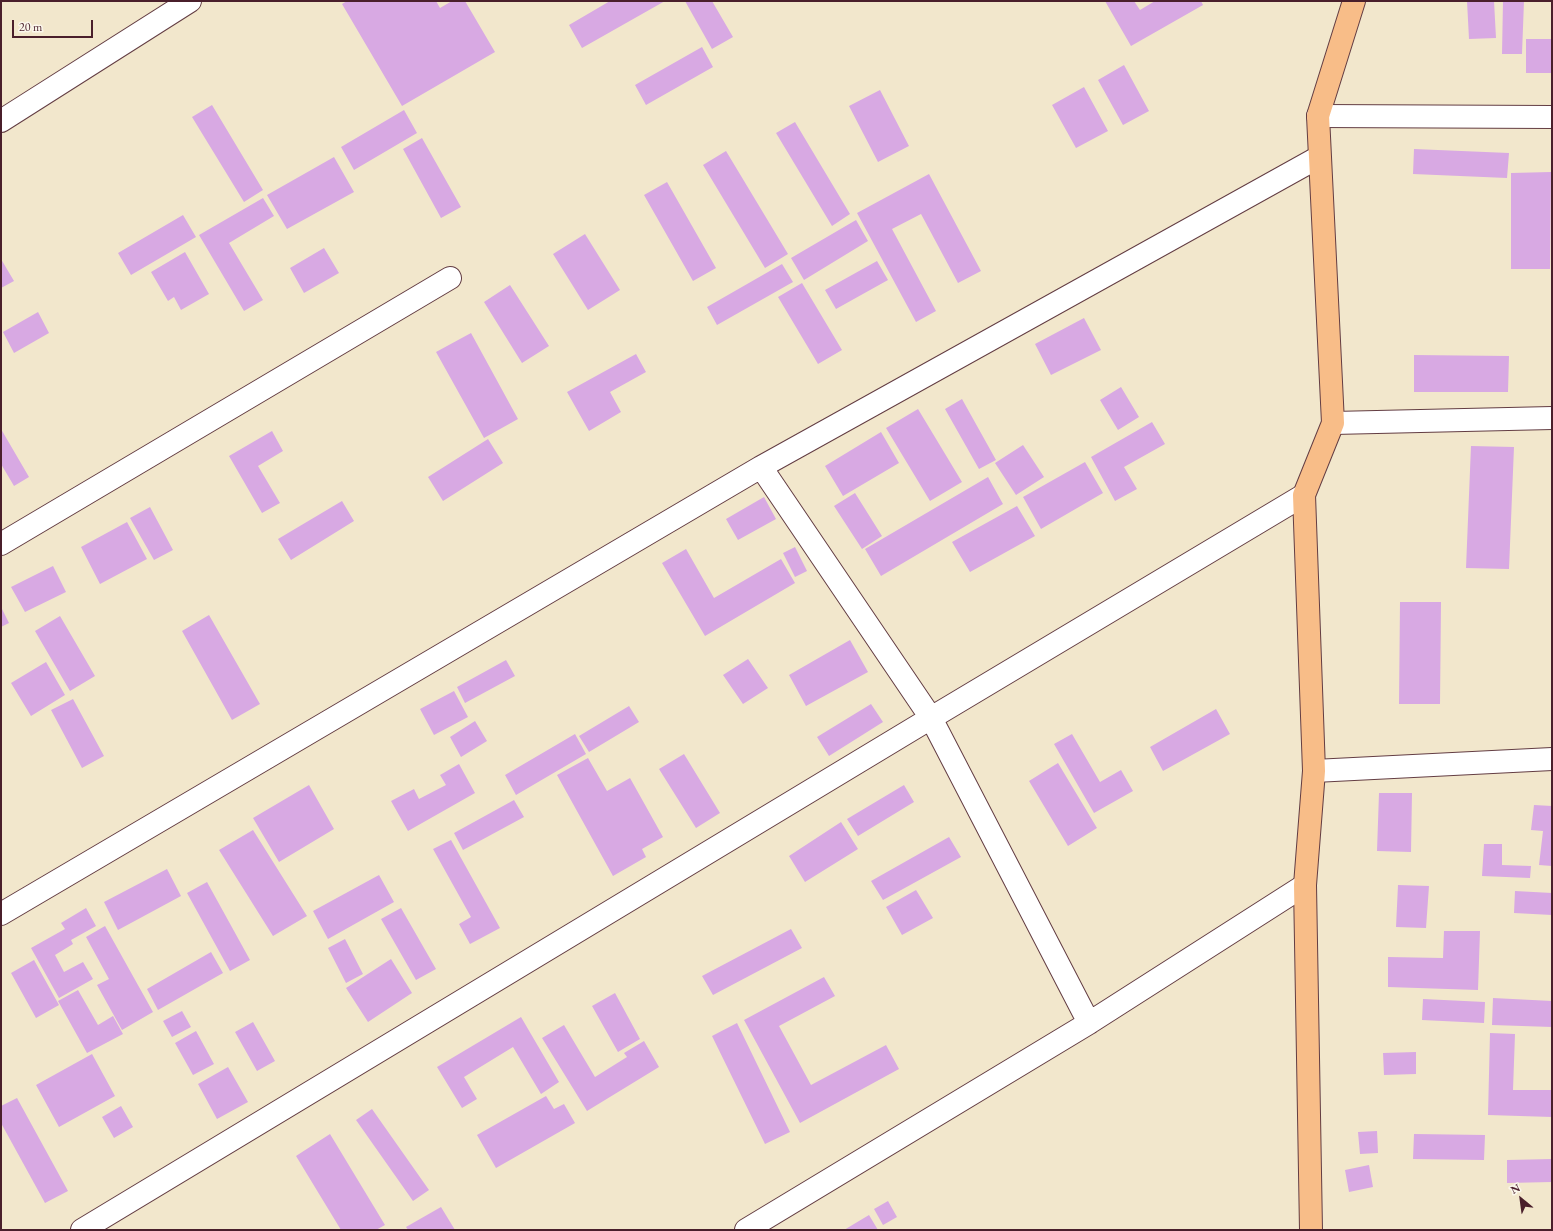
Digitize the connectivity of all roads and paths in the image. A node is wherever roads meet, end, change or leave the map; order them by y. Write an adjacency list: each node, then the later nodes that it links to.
1 (190, 1): 5 (street)
2 (1354, 1): 3 (main road)
3 (1318, 116): 4 (street); 6 (main road)
4 (1552, 117)
5 (1, 121)
6 (1319, 157): 9 (main road); 10 (street)
7 (450, 278): 12 (street)
8 (1552, 418): 9 (street)
9 (1333, 423): 11 (main road)
10 (761, 467): 13 (street); 17 (street)
11 (1304, 495): 13 (street); 15 (main road)
12 (1, 544)
13 (931, 718): 18 (street); 19 (street)
14 (1552, 759): 15 (street)
15 (1314, 771): 16 (main road)
16 (1305, 885): 18 (street); 21 (main road)
17 (1, 914)
18 (1089, 1023): 20 (street)
19 (82, 1230)
20 (746, 1230)
21 (1311, 1230)

